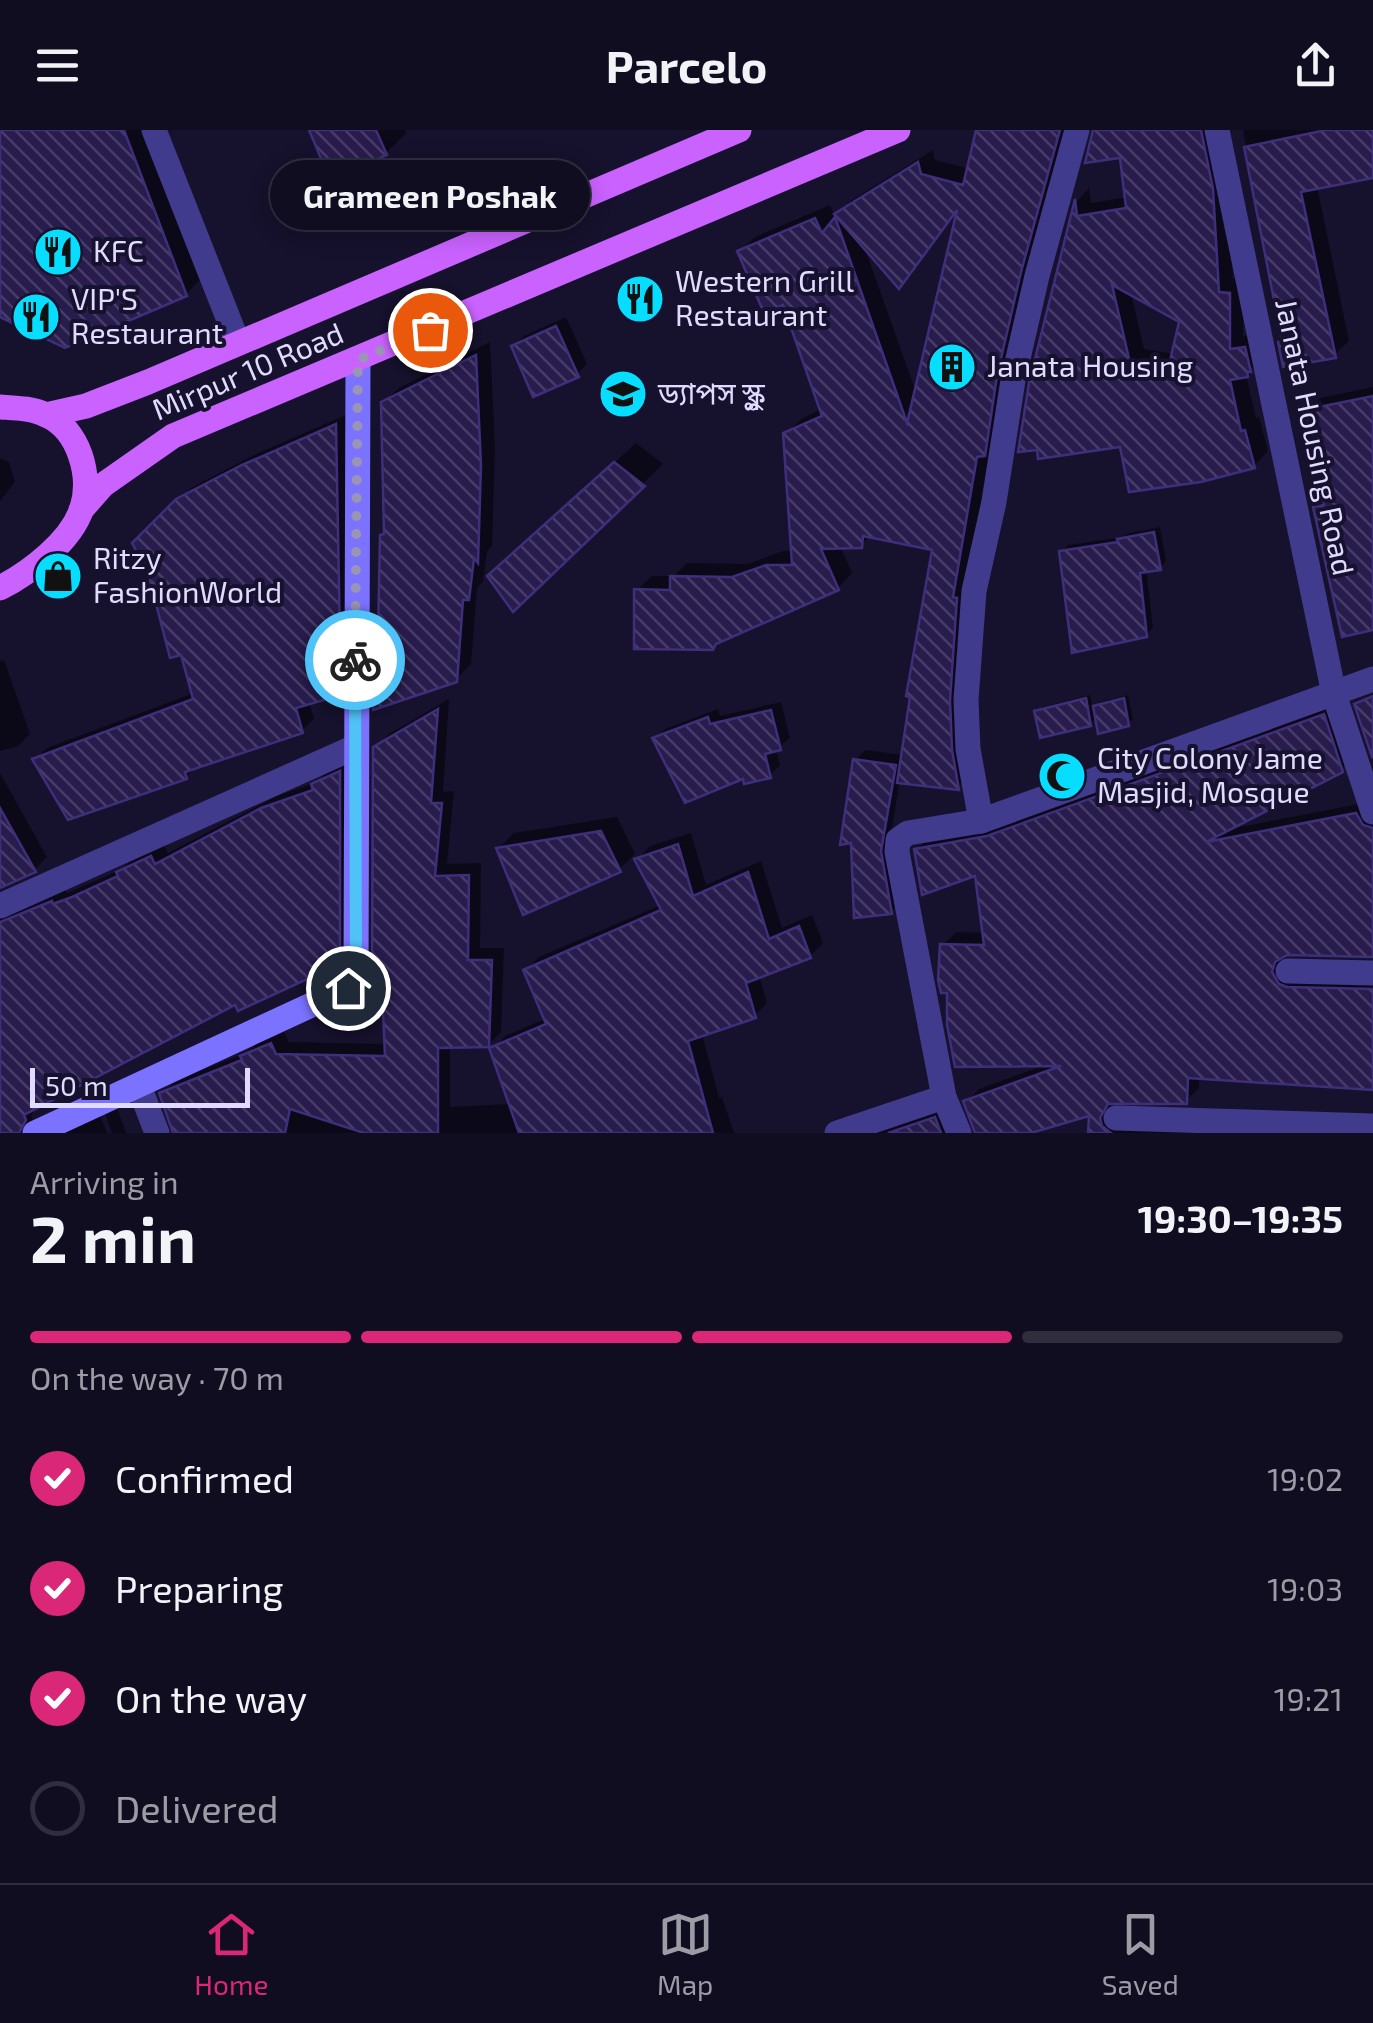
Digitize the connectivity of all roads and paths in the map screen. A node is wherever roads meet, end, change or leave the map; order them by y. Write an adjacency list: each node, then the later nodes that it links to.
1 (154, 130): 6 (street)
2 (739, 130): 6 (main road, Mirpur 10 Road)
3 (898, 130): 7 (main road, Mirpur 10 Road)
4 (1077, 130): 16 (street)
5 (1217, 130): 13 (street, Janata Housing Road)
6 (238, 343): 9 (main road, Mirpur 10 Road)
7 (358, 360): 10 (main road, Mirpur 10 Road); 14 (street)
8 (0, 406): 9 (main road)
9 (46, 415): 10 (main road)
10 (82, 510): 11 (main road, Mirpur 10 Road)
11 (0, 588)
12 (1373, 679): 13 (street)
13 (1334, 694): 15 (street, Janata Housing Road); 16 (street)
14 (354, 748): 17 (street); 20 (street)
15 (1372, 808)
16 (981, 821): 21 (street)
17 (0, 906)
18 (1288, 971): 19 (street)
19 (1373, 972)
20 (139, 1086): 24 (street); 25 (street)
21 (944, 1098): 26 (street); 27 (street)
22 (1116, 1118): 23 (street)
23 (1373, 1126)
24 (35, 1133)
25 (157, 1133)
26 (836, 1133)
27 (959, 1133)

